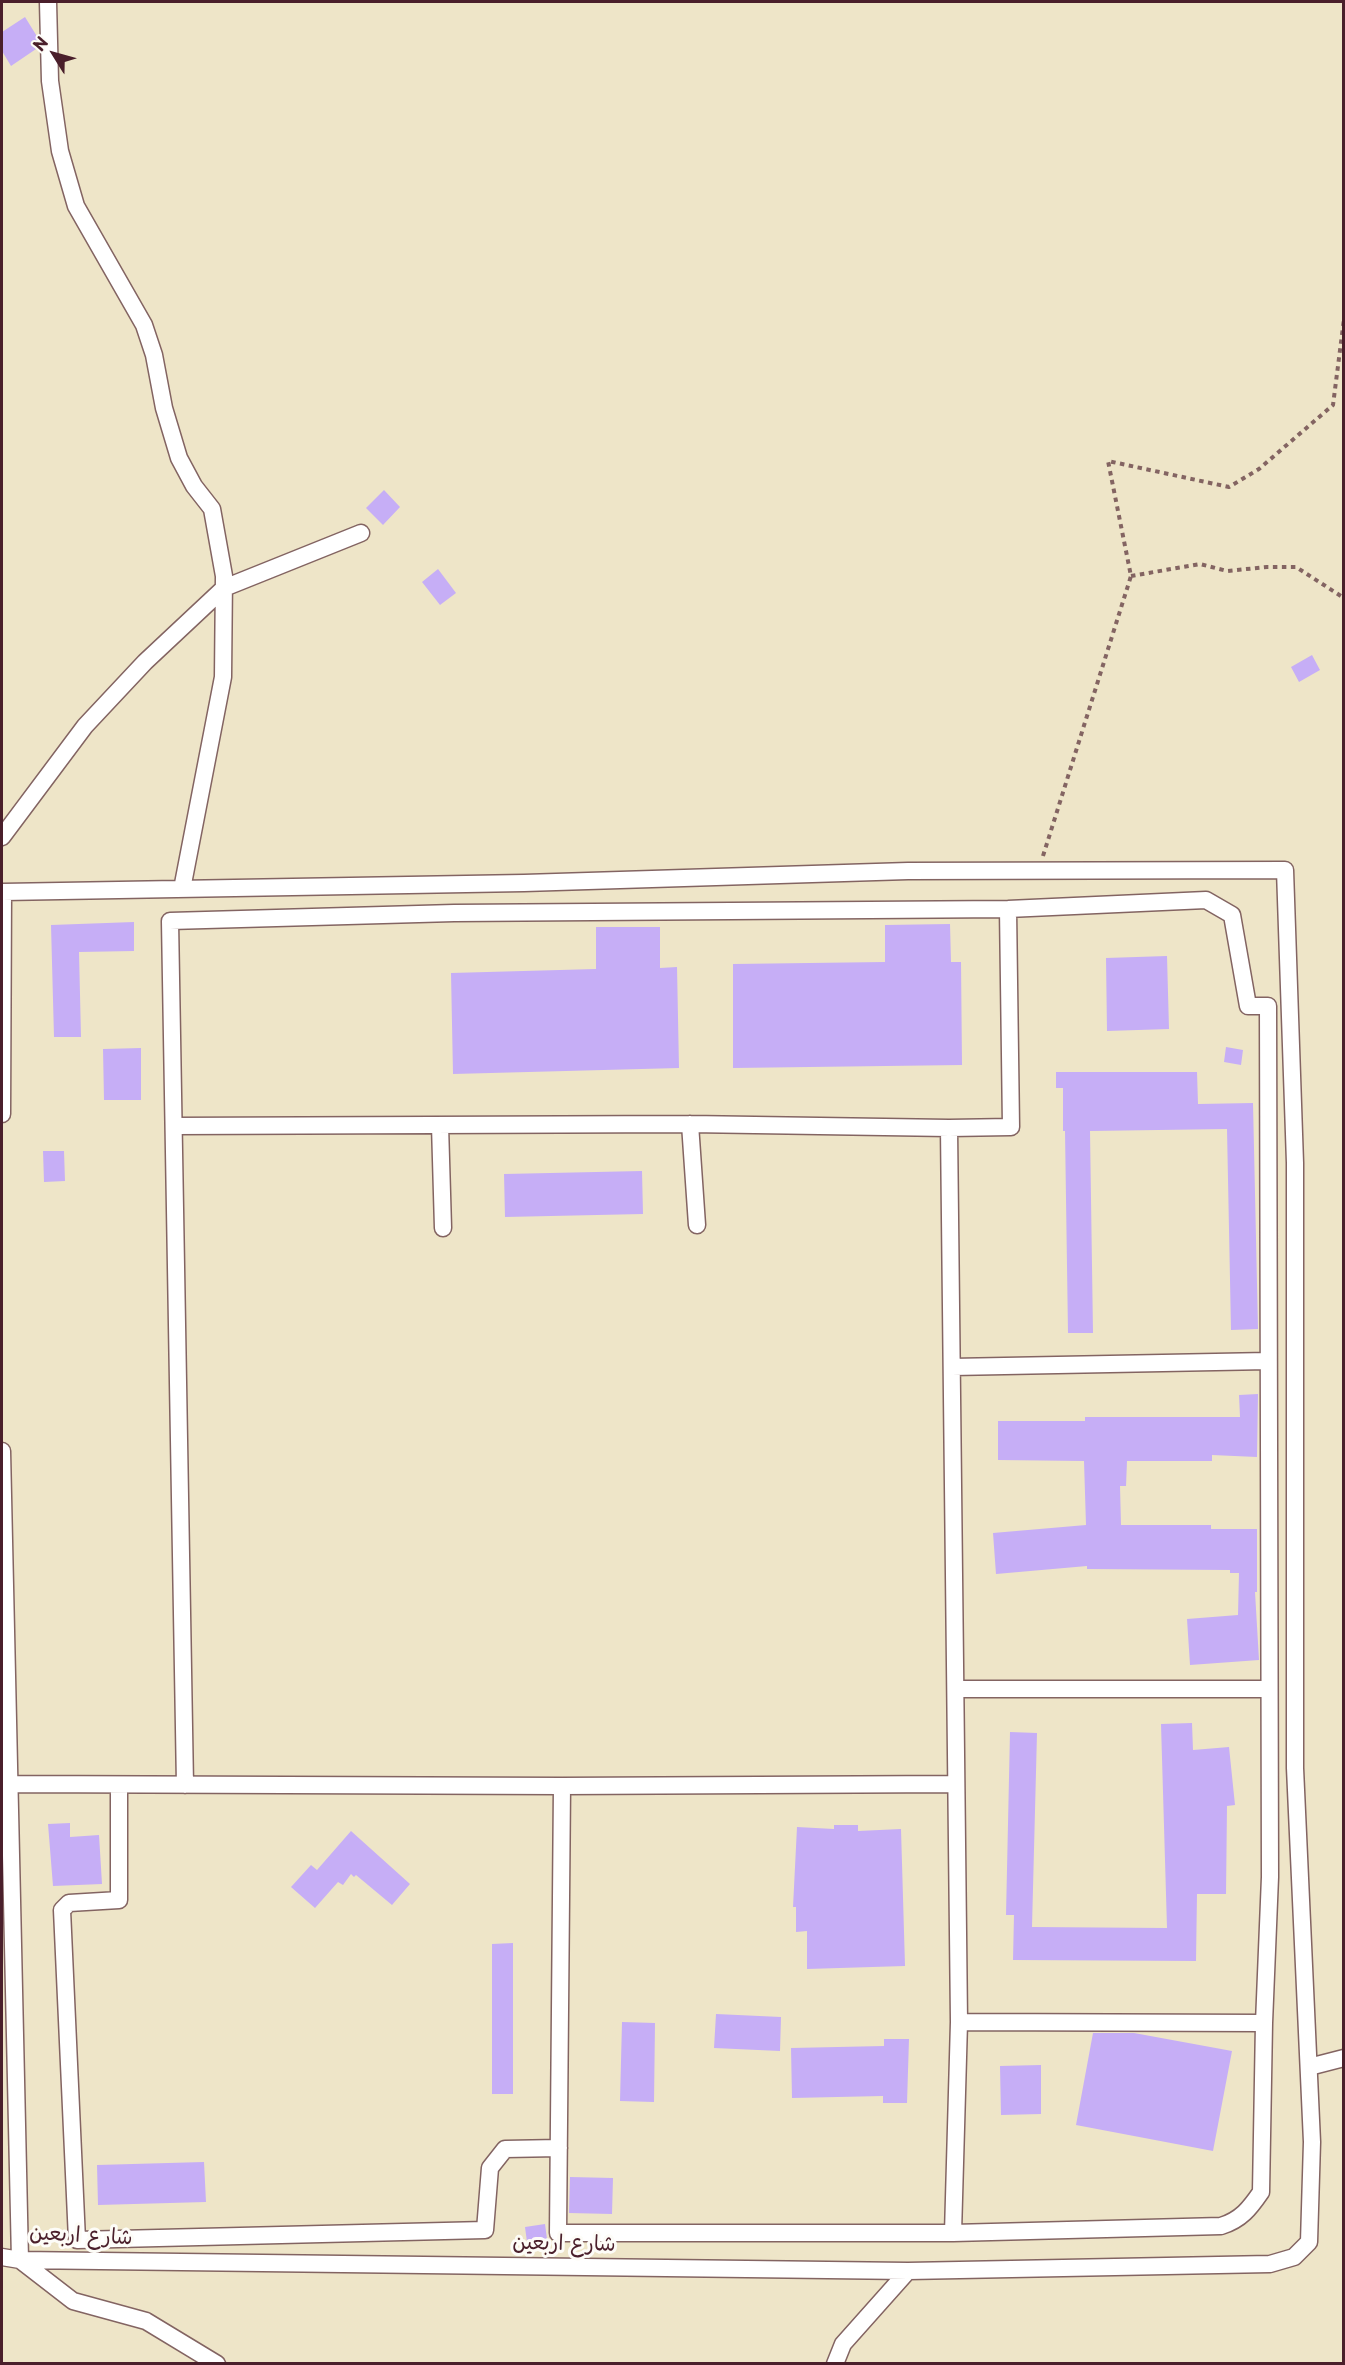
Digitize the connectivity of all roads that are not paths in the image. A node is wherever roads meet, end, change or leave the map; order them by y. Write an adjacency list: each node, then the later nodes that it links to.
1 (48, 2): 3 (street)
2 (361, 533): 3 (street)
3 (224, 588): 4 (street); 5 (street)
4 (2, 837)
5 (182, 889): 7 (street); 27 (street, شارع اربعين)
6 (1008, 909): 10 (street); 11 (street); 14 (street)
7 (2, 1114)
8 (690, 1124): 9 (street); 11 (street); 12 (street)
9 (440, 1125): 10 (street); 13 (street)
10 (174, 1126): 22 (street)
11 (949, 1128): 15 (street)
12 (697, 1225)
13 (443, 1228)
14 (1268, 1361): 15 (street); 18 (street)
15 (952, 1368): 17 (street)
16 (2, 1451): 19 (street, شارع اربعين)
17 (956, 1689): 18 (street); 20 (street)
18 (1269, 1689): 25 (street)
19 (9, 1784): 21 (street); 31 (street, شارع اربعين)
20 (956, 1784): 23 (street); 24 (street)
21 (119, 1785): 22 (street); 28 (street)
22 (185, 1785): 23 (street)
23 (562, 1786): 28 (street)
24 (959, 2022): 25 (street); 29 (street)
25 (1264, 2023): 29 (street)
26 (1344, 2058): 27 (street)
27 (1309, 2067): 32 (street, شارع اربعين)
28 (559, 2148): 29 (street)
29 (954, 2233)
30 (2, 2257): 31 (street)
31 (20, 2260): 32 (street, شارع اربعين); 33 (street)
32 (908, 2271): 34 (street)
33 (217, 2364)
34 (835, 2364)

